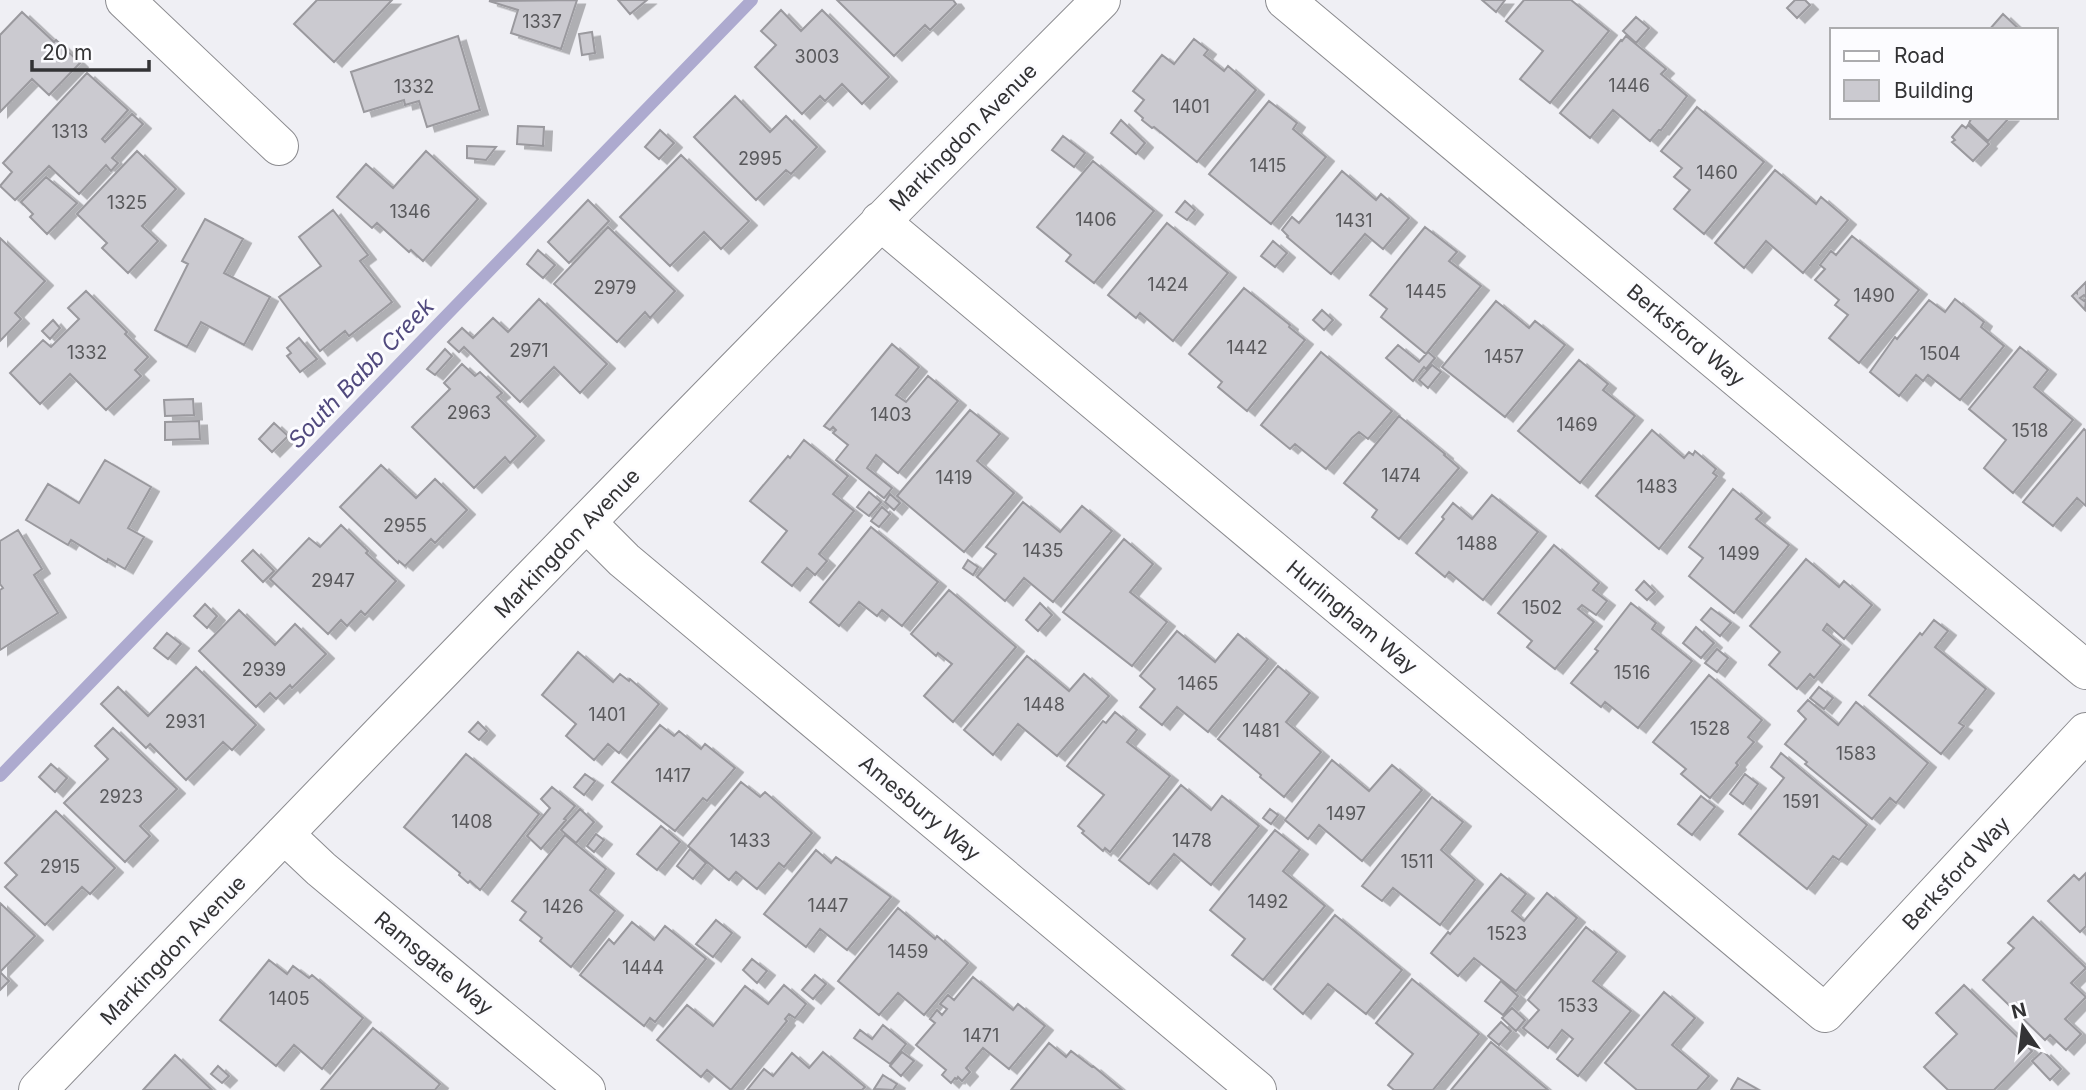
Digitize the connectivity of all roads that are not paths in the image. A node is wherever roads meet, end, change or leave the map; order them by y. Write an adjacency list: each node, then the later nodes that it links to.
1 (125, 0): 4 (street)
2 (1101, 0): 5 (street, Markingdon Avenue)
3 (1285, 0): 7 (street, Berksford Way)
4 (279, 146)
5 (880, 221): 6 (street, Markingdon Avenue); 10 (street, Hurlingham Way)
6 (587, 523): 9 (street, Markingdon Avenue); 13 (street, Amesbury Way)
7 (2086, 670)
8 (2086, 732): 10 (street, Berksford Way)
9 (284, 834): 11 (street, Markingdon Avenue); 12 (street, Ramsgate Way)
10 (1825, 1013)
11 (38, 1090)
12 (586, 1090)
13 (1257, 1090)

